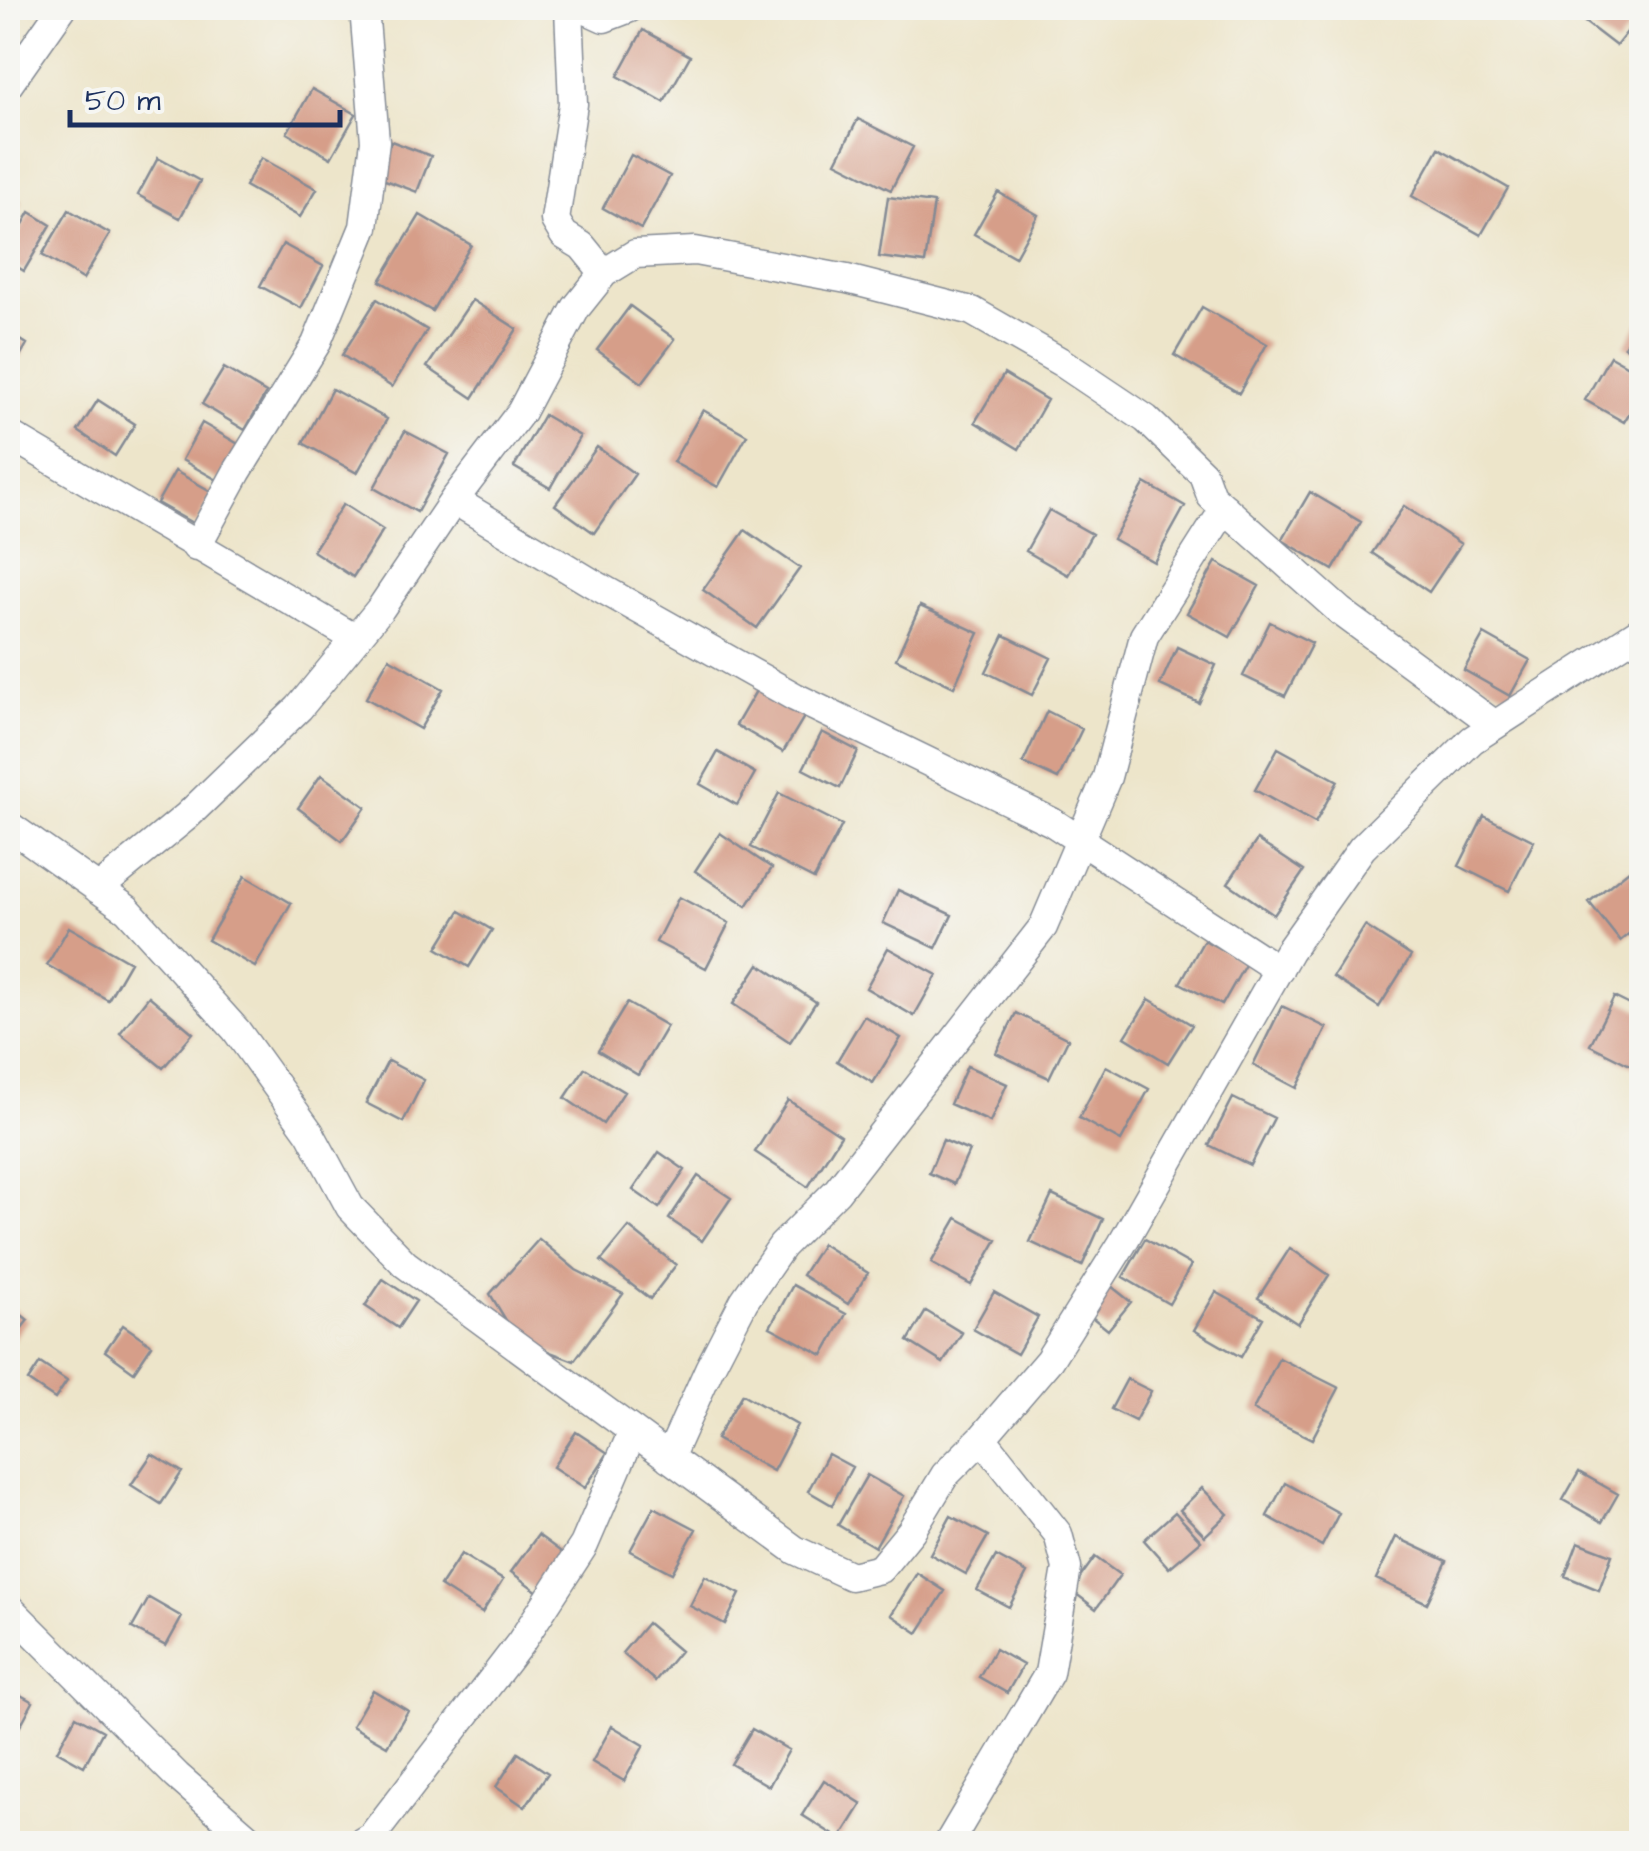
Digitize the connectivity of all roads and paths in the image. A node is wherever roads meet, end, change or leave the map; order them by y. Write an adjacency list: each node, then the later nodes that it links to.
1 (62, 8): 6 (street)
2 (364, 8): 11 (street)
3 (569, 8): 7 (street)
4 (582, 8): 5 (street)
5 (630, 8)
6 (8, 85)
7 (604, 274): 9 (street); 10 (street)
8 (8, 434): 11 (street)
9 (454, 500): 13 (street); 16 (street)
10 (1225, 508): 14 (street); 16 (street)
11 (196, 547): 13 (street)
12 (1642, 630): 14 (street)
13 (356, 639): 17 (street)
14 (1495, 725): 18 (street)
15 (8, 824): 17 (street)
16 (1080, 840): 18 (street); 21 (street)
17 (98, 889): 19 (street)
18 (1278, 970): 20 (street)
19 (634, 1431): 21 (street); 24 (street)
20 (982, 1438): 21 (street); 25 (street)
21 (669, 1458)
22 (8, 1607): 23 (street)
23 (256, 1844)
24 (358, 1844)
25 (948, 1844)

